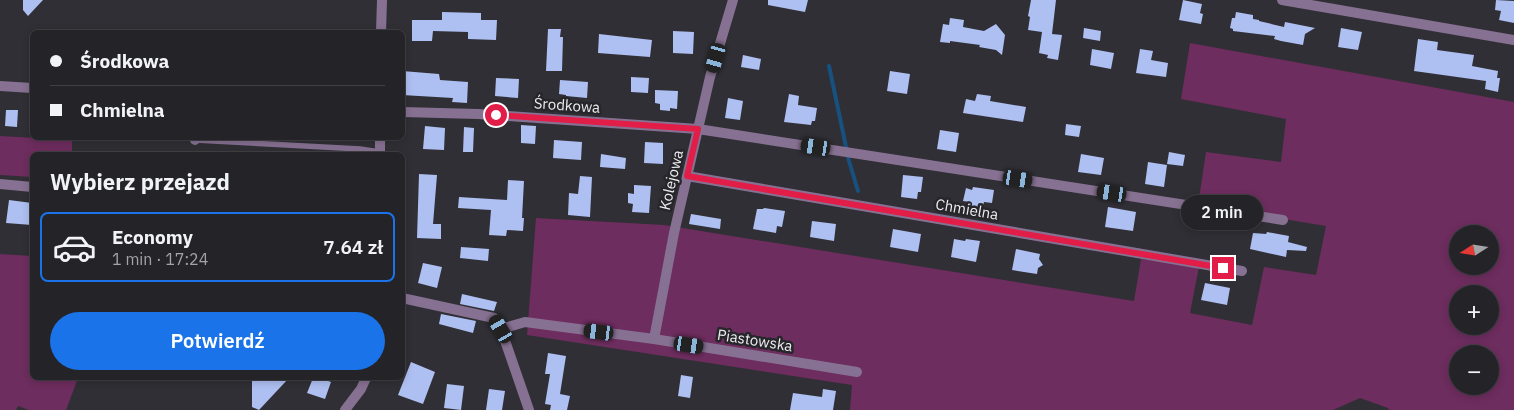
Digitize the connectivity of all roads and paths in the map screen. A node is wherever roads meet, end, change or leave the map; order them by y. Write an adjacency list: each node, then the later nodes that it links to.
1 (382, 0): 4 (street)
2 (733, 0): 9 (street, Kolejowa)
3 (1282, 0): 5 (street)
4 (381, 30)
5 (1514, 40)
6 (0, 86): 7 (street)
7 (30, 88)
8 (405, 112): 9 (street, Środkowa)
9 (698, 129): 12 (street, Kolejowa); 15 (street, Środkowa)
10 (212, 140): 11 (lane)
11 (375, 152)
12 (687, 176): 16 (street, Chmielna); 19 (street, Kolejowa)
13 (0, 184): 14 (street)
14 (30, 186)
15 (1283, 220)
16 (1242, 271)
17 (405, 299): 18 (street)
18 (501, 329): 19 (street, Piastowska); 23 (street)
19 (654, 339): 20 (street, Piastowska)
20 (857, 372)
21 (365, 380): 22 (street)
22 (345, 410)
23 (529, 410)

